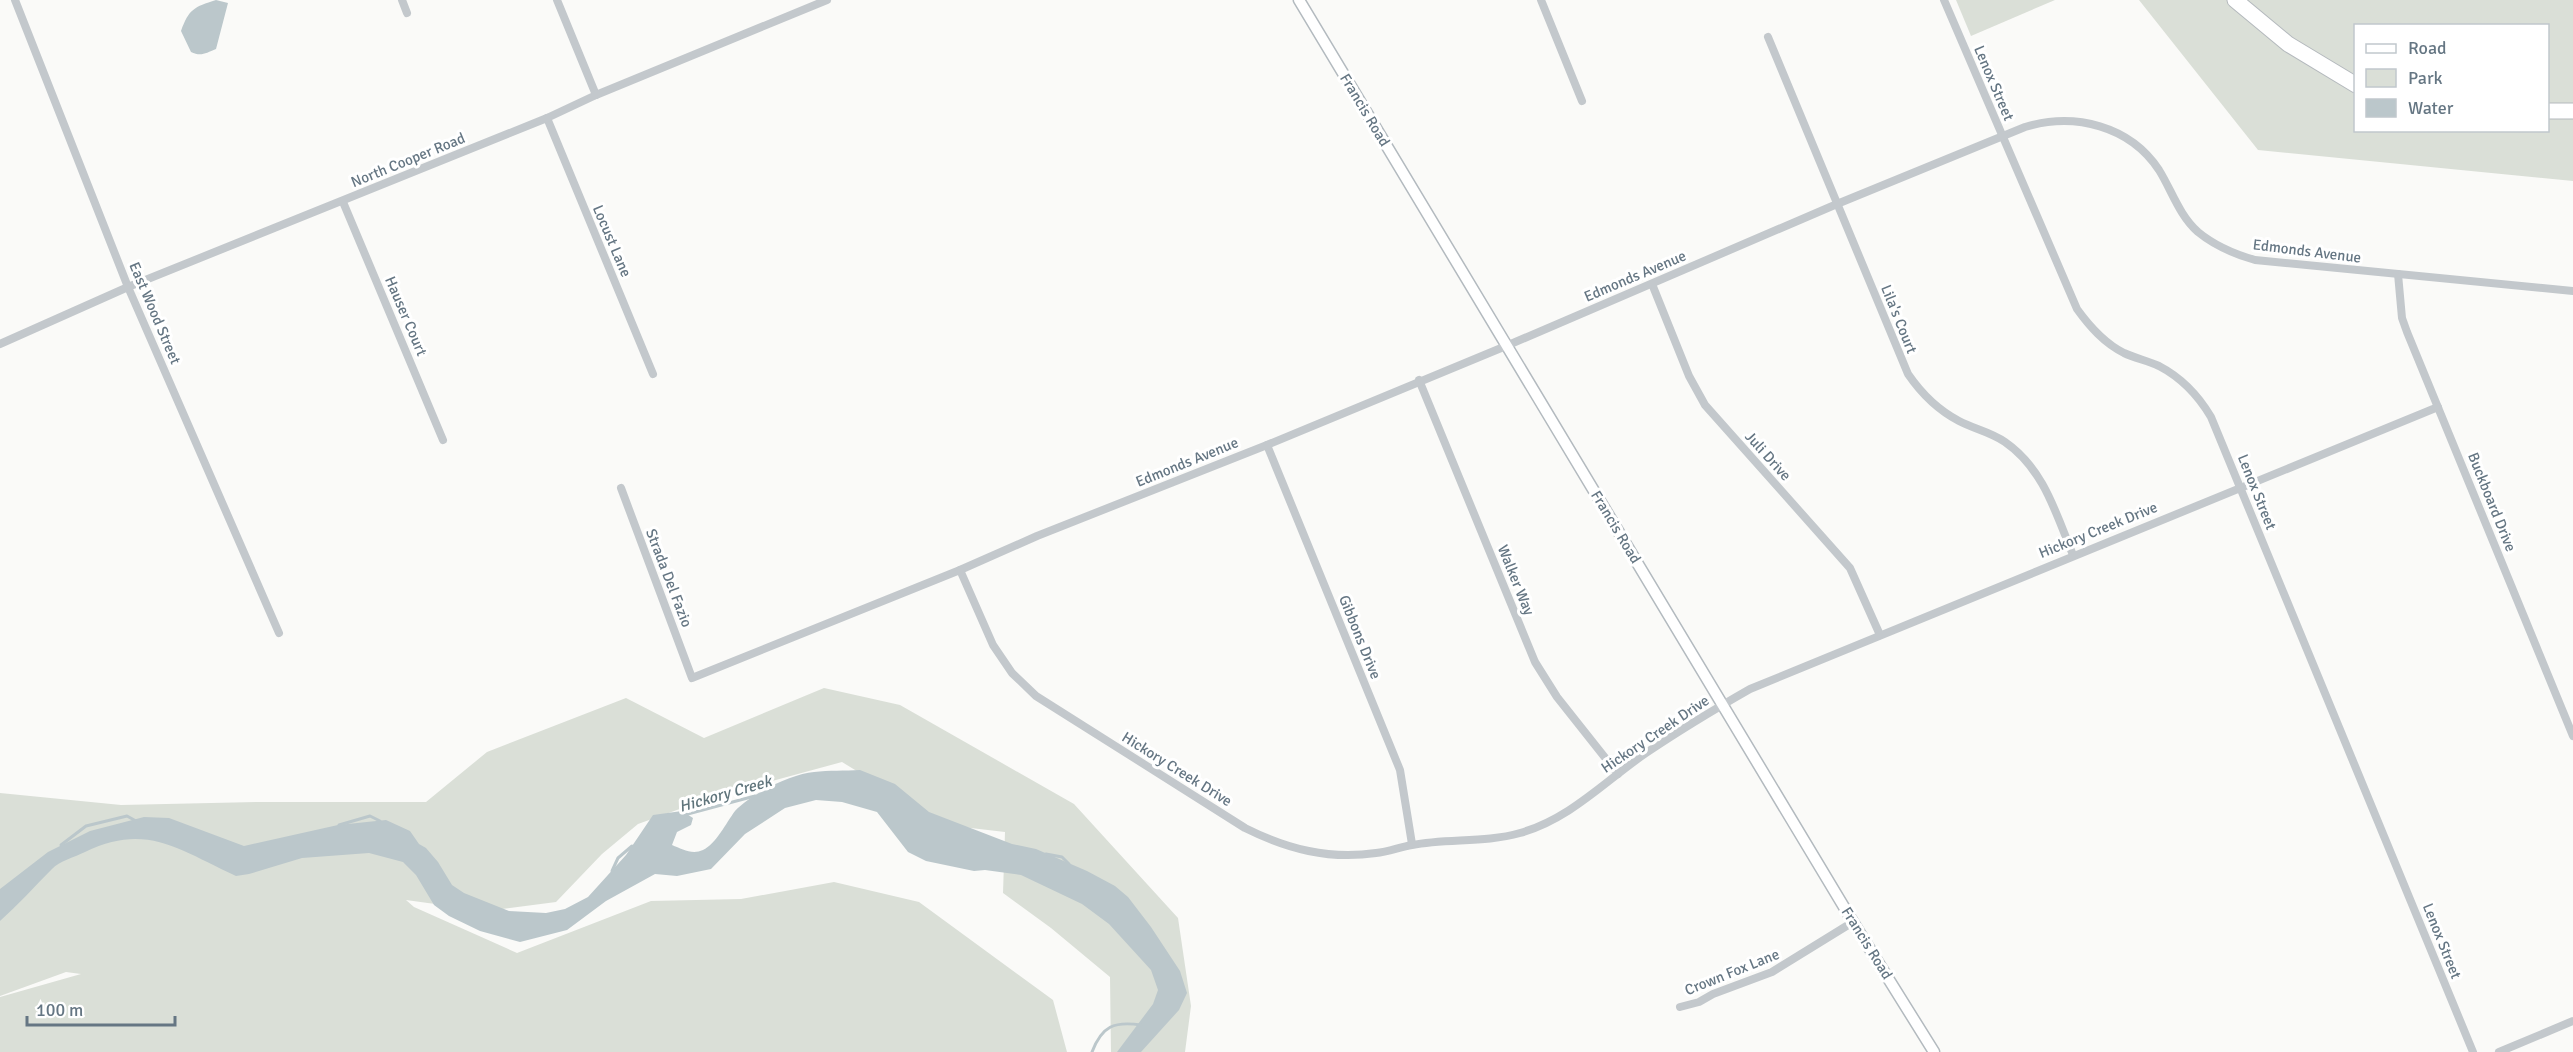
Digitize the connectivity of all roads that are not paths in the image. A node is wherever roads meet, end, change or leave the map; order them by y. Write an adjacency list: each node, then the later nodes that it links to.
1 (15, 0): 22 (street, East Wood Street)
2 (402, 0): 9 (street)
3 (557, 0): 12 (street)
4 (827, 0): 12 (street, North Cooper Road)
5 (1299, 0): 25 (street, Francis Road)
6 (1541, 0): 13 (street)
7 (1944, 0): 17 (street, Lenox Street)
8 (2235, 0): 11 (highway)
9 (408, 13)
10 (1768, 37): 19 (street, Lila's Court)
11 (2354, 84)
12 (596, 95): 16 (street, North Cooper Road)
13 (1582, 101)
14 (2549, 111): 15 (highway)
15 (2573, 111)
16 (547, 118): 18 (street, North Cooper Road); 26 (street, Locust Lane)
17 (2002, 136): 19 (street, Edmonds Avenue); 20 (street, Edmonds Avenue); 31 (street, Lenox Street)
18 (343, 202): 22 (street, North Cooper Road); 29 (street, Hauser Court)
19 (1837, 204): 21 (street, Edmonds Avenue); 33 (street, Lila's Court)
20 (2398, 274): 23 (street, Edmonds Avenue); 28 (street, Buckboard Drive)
21 (1652, 284): 25 (street, Edmonds Avenue); 36 (street, Juli Drive)
22 (129, 287): 24 (street, North Cooper Road); 35 (street, East Wood Street)
23 (2573, 291)
24 (0, 345)
25 (1506, 346): 27 (street, Edmonds Avenue); 38 (street, Francis Road)
26 (653, 374)
27 (1419, 380): 30 (street, Edmonds Avenue); 40 (street, Walker Way)
28 (2438, 407): 31 (street, Hickory Creek Drive); 39 (street, Buckboard Drive)
29 (443, 440)
30 (1267, 445): 34 (street, Edmonds Avenue); 41 (street, Gibbons Drive)
31 (2240, 487): 33 (street, Hickory Creek Drive); 46 (street, Lenox Street)
32 (621, 488): 37 (street, Strada Del Fazio)
33 (2073, 555): 36 (street, Hickory Creek Drive)
34 (960, 570): 37 (street, Edmonds Avenue); 41 (street, Hickory Creek Drive)
35 (279, 633)
36 (1880, 635): 38 (street, Hickory Creek Drive)
37 (692, 678)
38 (1723, 704): 40 (street, Hickory Creek Drive); 42 (street, Francis Road)
39 (2573, 736)
40 (1618, 774): 41 (street, Hickory Creek Drive)
41 (1412, 844)
42 (1853, 922): 43 (street, Crown Fox Lane); 45 (street, Francis Road)
43 (1680, 1007)
44 (2573, 1021): 47 (street)
45 (1934, 1052)
46 (2472, 1052)
47 (2499, 1052)

